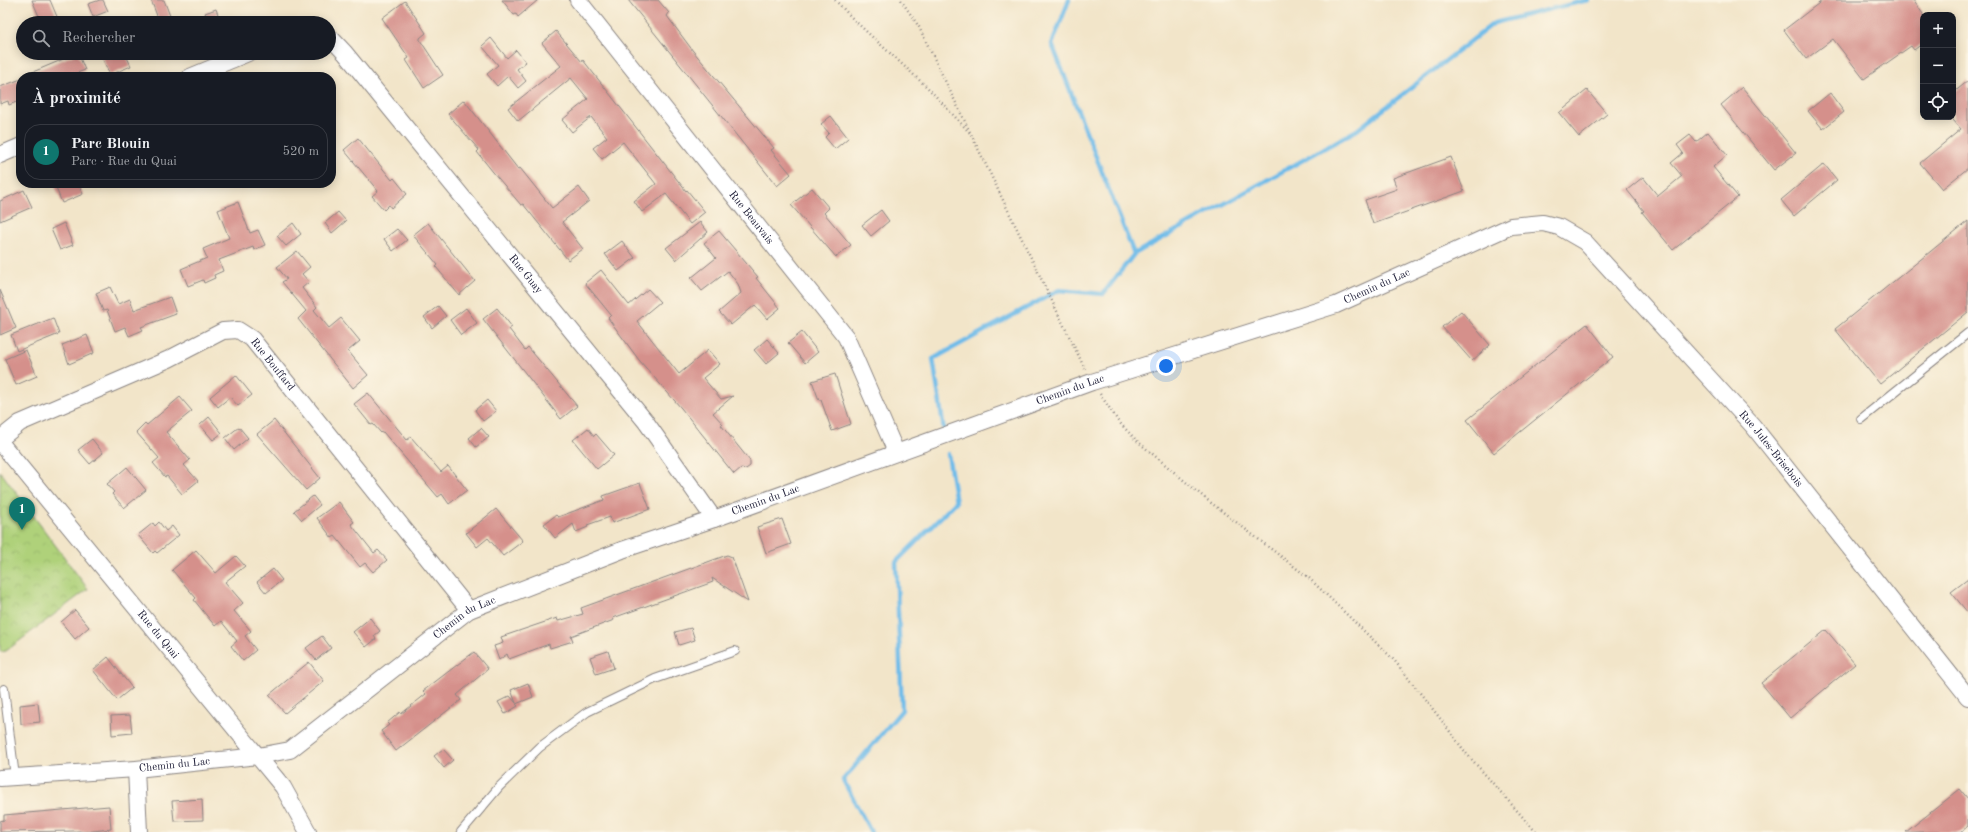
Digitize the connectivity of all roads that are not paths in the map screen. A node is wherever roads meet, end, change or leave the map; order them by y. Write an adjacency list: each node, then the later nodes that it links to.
1 (578, 0): 11 (street, Rue Beauvais)
2 (336, 43): 12 (street, Rue Guay)
3 (231, 60): 4 (street)
4 (202, 72)
5 (16, 148): 6 (street)
6 (0, 155)
7 (1551, 225): 11 (street, Chemin du Lac); 16 (street, Rue Jules-Brisebois)
8 (1968, 333): 9 (lane)
9 (1861, 419)
10 (0, 440): 13 (street, Rue Bouffard); 17 (street, Rue du Quai)
11 (896, 452): 12 (street, Chemin du Lac)
12 (714, 519): 13 (street, Chemin du Lac)
13 (469, 610): 17 (street, Chemin du Lac)
14 (735, 650): 22 (lane)
15 (4, 688): 19 (lane)
16 (1968, 697)
17 (258, 756): 18 (street, Chemin du Lac); 21 (street, Rue du Quai)
18 (136, 769): 19 (street, Chemin du Lac); 20 (street)
19 (8, 778)
20 (139, 832)
21 (308, 832)
22 (461, 832)

